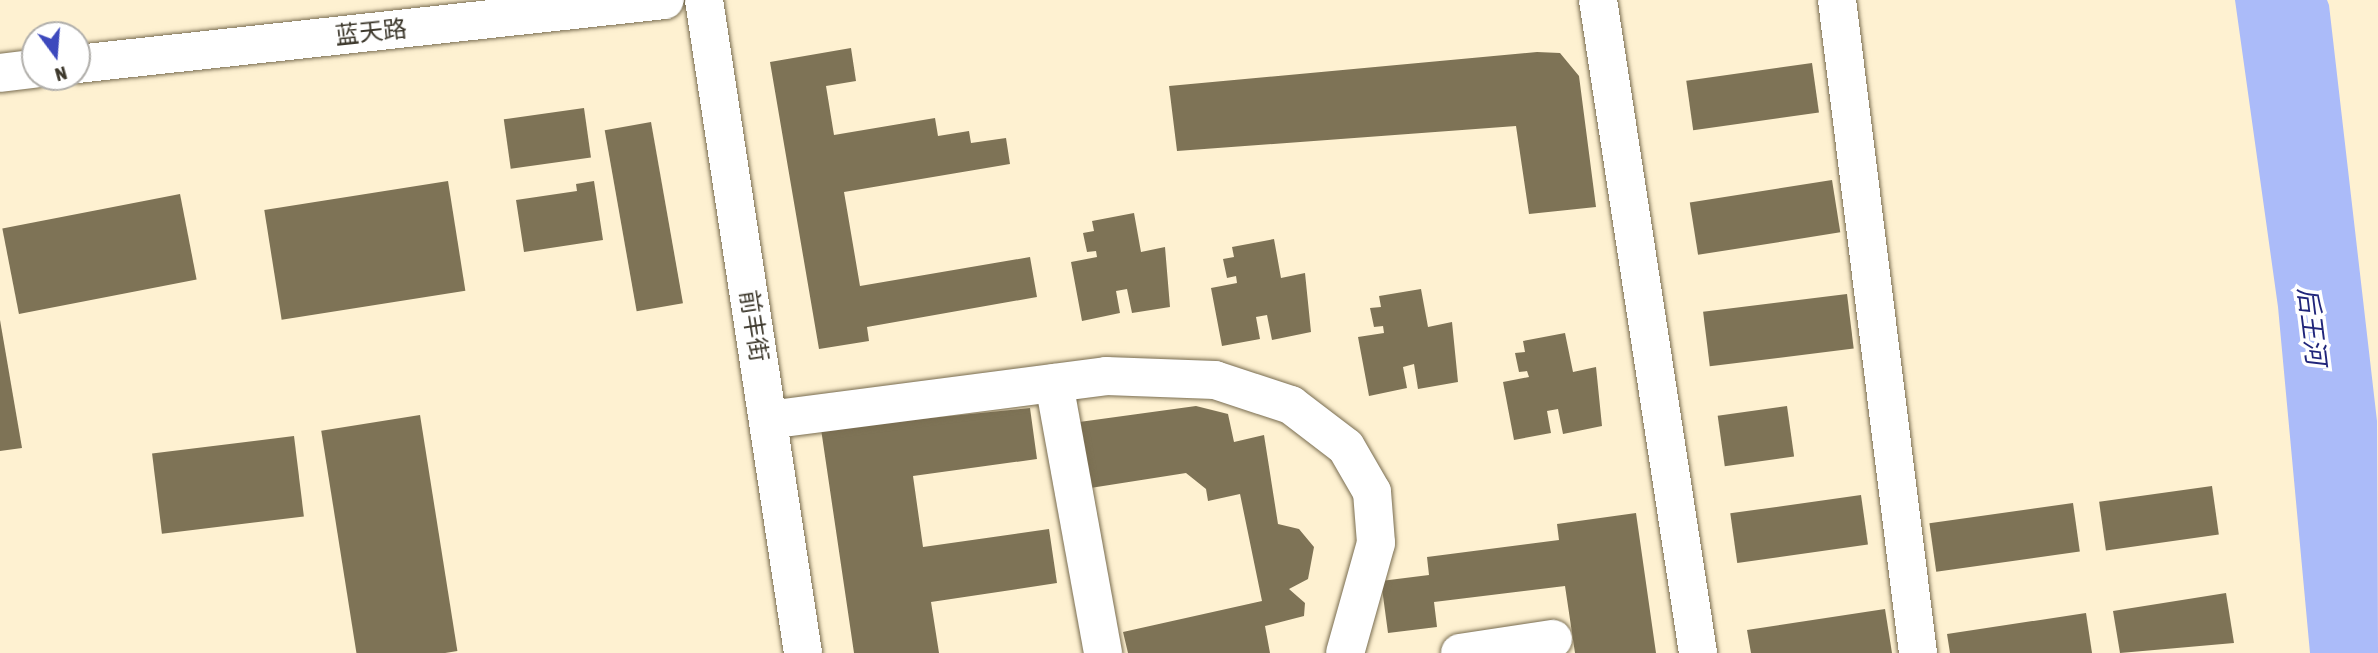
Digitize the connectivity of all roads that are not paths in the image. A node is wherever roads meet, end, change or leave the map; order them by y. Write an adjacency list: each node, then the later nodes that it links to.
1 (665, 0): 5 (street, 蓝天路)
2 (704, 0): 9 (street, 前丰街)
3 (1598, 0): 15 (street)
4 (1837, 0): 16 (street)
5 (91, 62)
6 (21, 71): 7 (street)
7 (0, 73)
8 (1054, 383): 9 (street); 12 (street); 13 (street)
9 (768, 420): 11 (street, 前丰街)
10 (1553, 639): 14 (street)
11 (803, 653)
12 (1103, 653)
13 (1345, 653)
14 (1460, 653)
15 (1698, 653)
16 (1918, 653)

